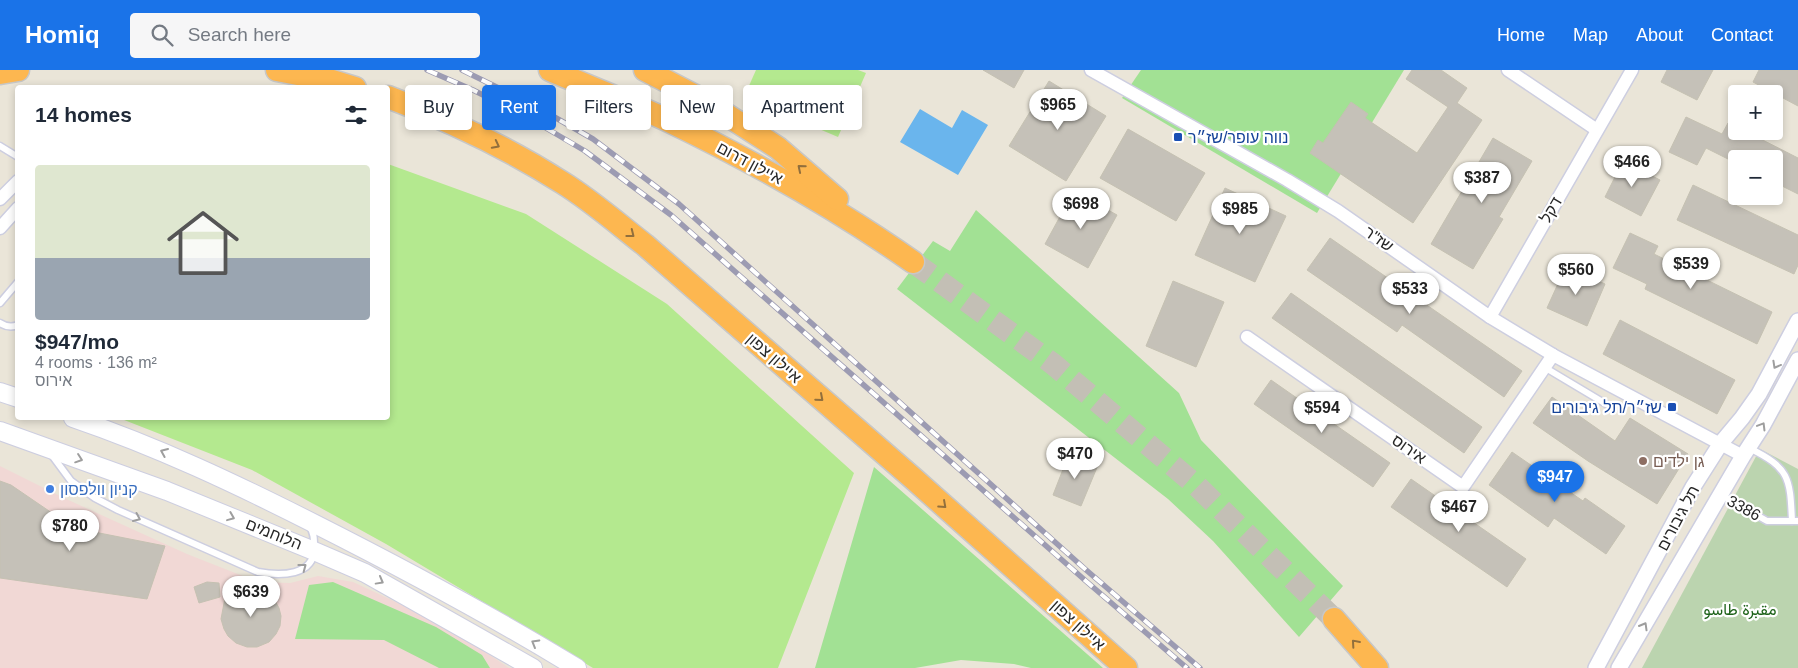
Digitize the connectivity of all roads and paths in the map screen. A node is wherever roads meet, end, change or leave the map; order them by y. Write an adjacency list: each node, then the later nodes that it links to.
1 (18, 70): 8 (highway)
2 (277, 70): 9 (highway)
3 (550, 70): 4 (highway, איילון דרום, one-way to 4)
4 (645, 70)
5 (1091, 70): 20 (street, שז"ר)
6 (1508, 70): 11 (street)
7 (1632, 70): 11 (street, דקל)
8 (0, 73)
9 (346, 85)
10 (390, 98): 43 (highway, איילון צפון, one-way to 43)
11 (1597, 130): 20 (street, דקל)
12 (0, 146): 13 (lane)
13 (15, 156)
14 (15, 184): 15 (street)
15 (0, 199)
16 (15, 211): 17 (street)
17 (0, 228)
18 (15, 286): 19 (lane)
19 (0, 303)
20 (1490, 317): 25 (street, שז"ר)
21 (1798, 321): 33 (street, תל גיבורים, one-way to 33)
22 (0, 323): 23 (lane)
23 (15, 326)
24 (1247, 337): 27 (street, אירוס)
25 (1553, 356): 27 (street, אירוס); 33 (street, שז"ר)
26 (1798, 360): 35 (street, תל גיבורים, one-way to 26)
27 (1544, 367): 30 (lane)
28 (0, 392): 29 (main road)
29 (15, 397)
30 (1606, 404)
31 (79, 420): 37 (main road, הלוחמים, one-way to 31)
32 (0, 431): 34 (main road, הלוחמים)
33 (1721, 443): 35 (street, שז"ר); 45 (street, תל גיבורים)
34 (45, 447): 39 (main road, הלוחמים, one-way to 39); 39 (lane, one-way to 39)
35 (1745, 452): 36 (street, תל גיבורים); 38 (lane)
36 (1720, 495): 38 (lane, 3386); 46 (street, תל גיבורים, one-way to 36)
37 (302, 517): 39 (lane); 42 (main road, הלוחמים, one-way to 37)
38 (1795, 521)
39 (314, 551): 41 (main road, הלוחמים, one-way to 41)
40 (1334, 619): 44 (highway, one-way to 40)
41 (533, 668)
42 (577, 668)
43 (1126, 668)
44 (1376, 668)
45 (1596, 668)
46 (1619, 668)

